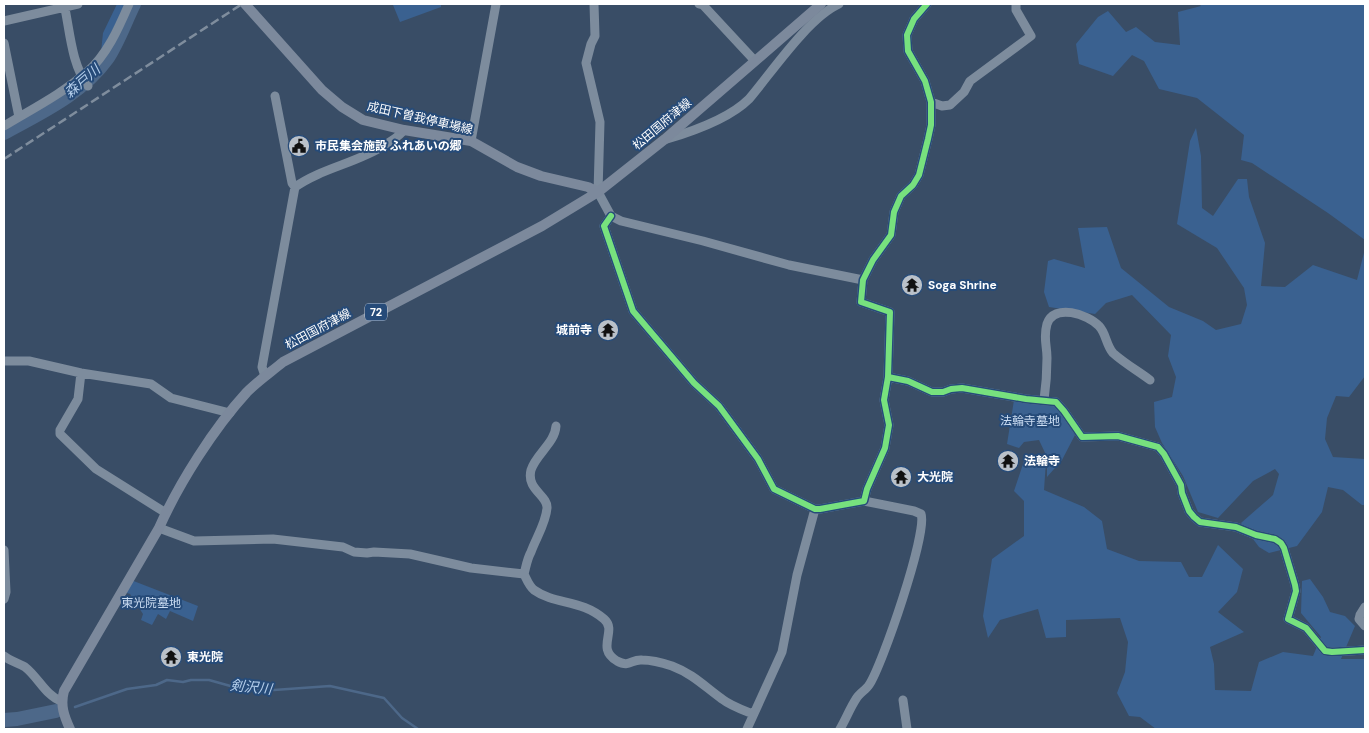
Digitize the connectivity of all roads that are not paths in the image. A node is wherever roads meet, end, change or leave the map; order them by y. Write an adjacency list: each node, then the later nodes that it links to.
1 (78, 4): 11 (street)
2 (129, 4): 15 (street)
3 (245, 4): 20 (main road, 成田下曽我停車場線)
4 (496, 4): 22 (street)
5 (594, 4): 24 (street)
6 (699, 4): 14 (street)
7 (821, 4): 14 (main road, 松田国府津線 / 72)
8 (839, 4): 21 (street)
9 (927, 4): 17 (street)
10 (1016, 4): 17 (street)
11 (64, 5): 12 (street); 15 (street)
12 (4, 20)
13 (4, 44): 18 (street)
14 (755, 61): 21 (main road, 松田国府津線 / 72)
15 (84, 81): 18 (street)
16 (275, 96): 23 (street)
17 (931, 102): 26 (street)
18 (20, 117): 19 (street)
19 (4, 126)
20 (404, 130): 22 (main road, 成田下曽我停車場線); 23 (street)
21 (665, 139): 24 (main road, 松田国府津線 / 72)
22 (471, 141): 24 (main road, 成田下曽我停車場線)
23 (295, 187): 29 (street)
24 (598, 192): 25 (street); 29 (main road, 松田国府津線 / 72)
25 (611, 216): 26 (street); 36 (street)
26 (863, 280): 30 (street)
27 (4, 361): 28 (street)
28 (81, 373): 33 (street); 37 (street)
29 (265, 376): 33 (main road, 松田国府津線 / 72)
30 (888, 377): 32 (street); 35 (street)
31 (1150, 380): 32 (street)
32 (1044, 400): 44 (street)
33 (230, 413): 37 (main road, 松田国府津線 / 72)
34 (556, 426): 40 (street)
35 (864, 501): 36 (street); 52 (street)
36 (815, 508): 49 (street)
37 (166, 513): 38 (main road, 松田国府津線 / 72)
38 (159, 528): 40 (street); 48 (main road, 松田国府津線 / 72)
39 (4, 550): 41 (street)
40 (524, 574): 49 (street)
41 (4, 599)
42 (1365, 607): 43 (street)
43 (1365, 626)
44 (1365, 650)
45 (4, 656): 46 (street)
46 (8, 662): 48 (street)
47 (903, 700): 53 (street)
48 (61, 701): 50 (main road)
49 (753, 714): 51 (street)
50 (70, 729)
51 (747, 729)
52 (840, 729)
53 (907, 729)

